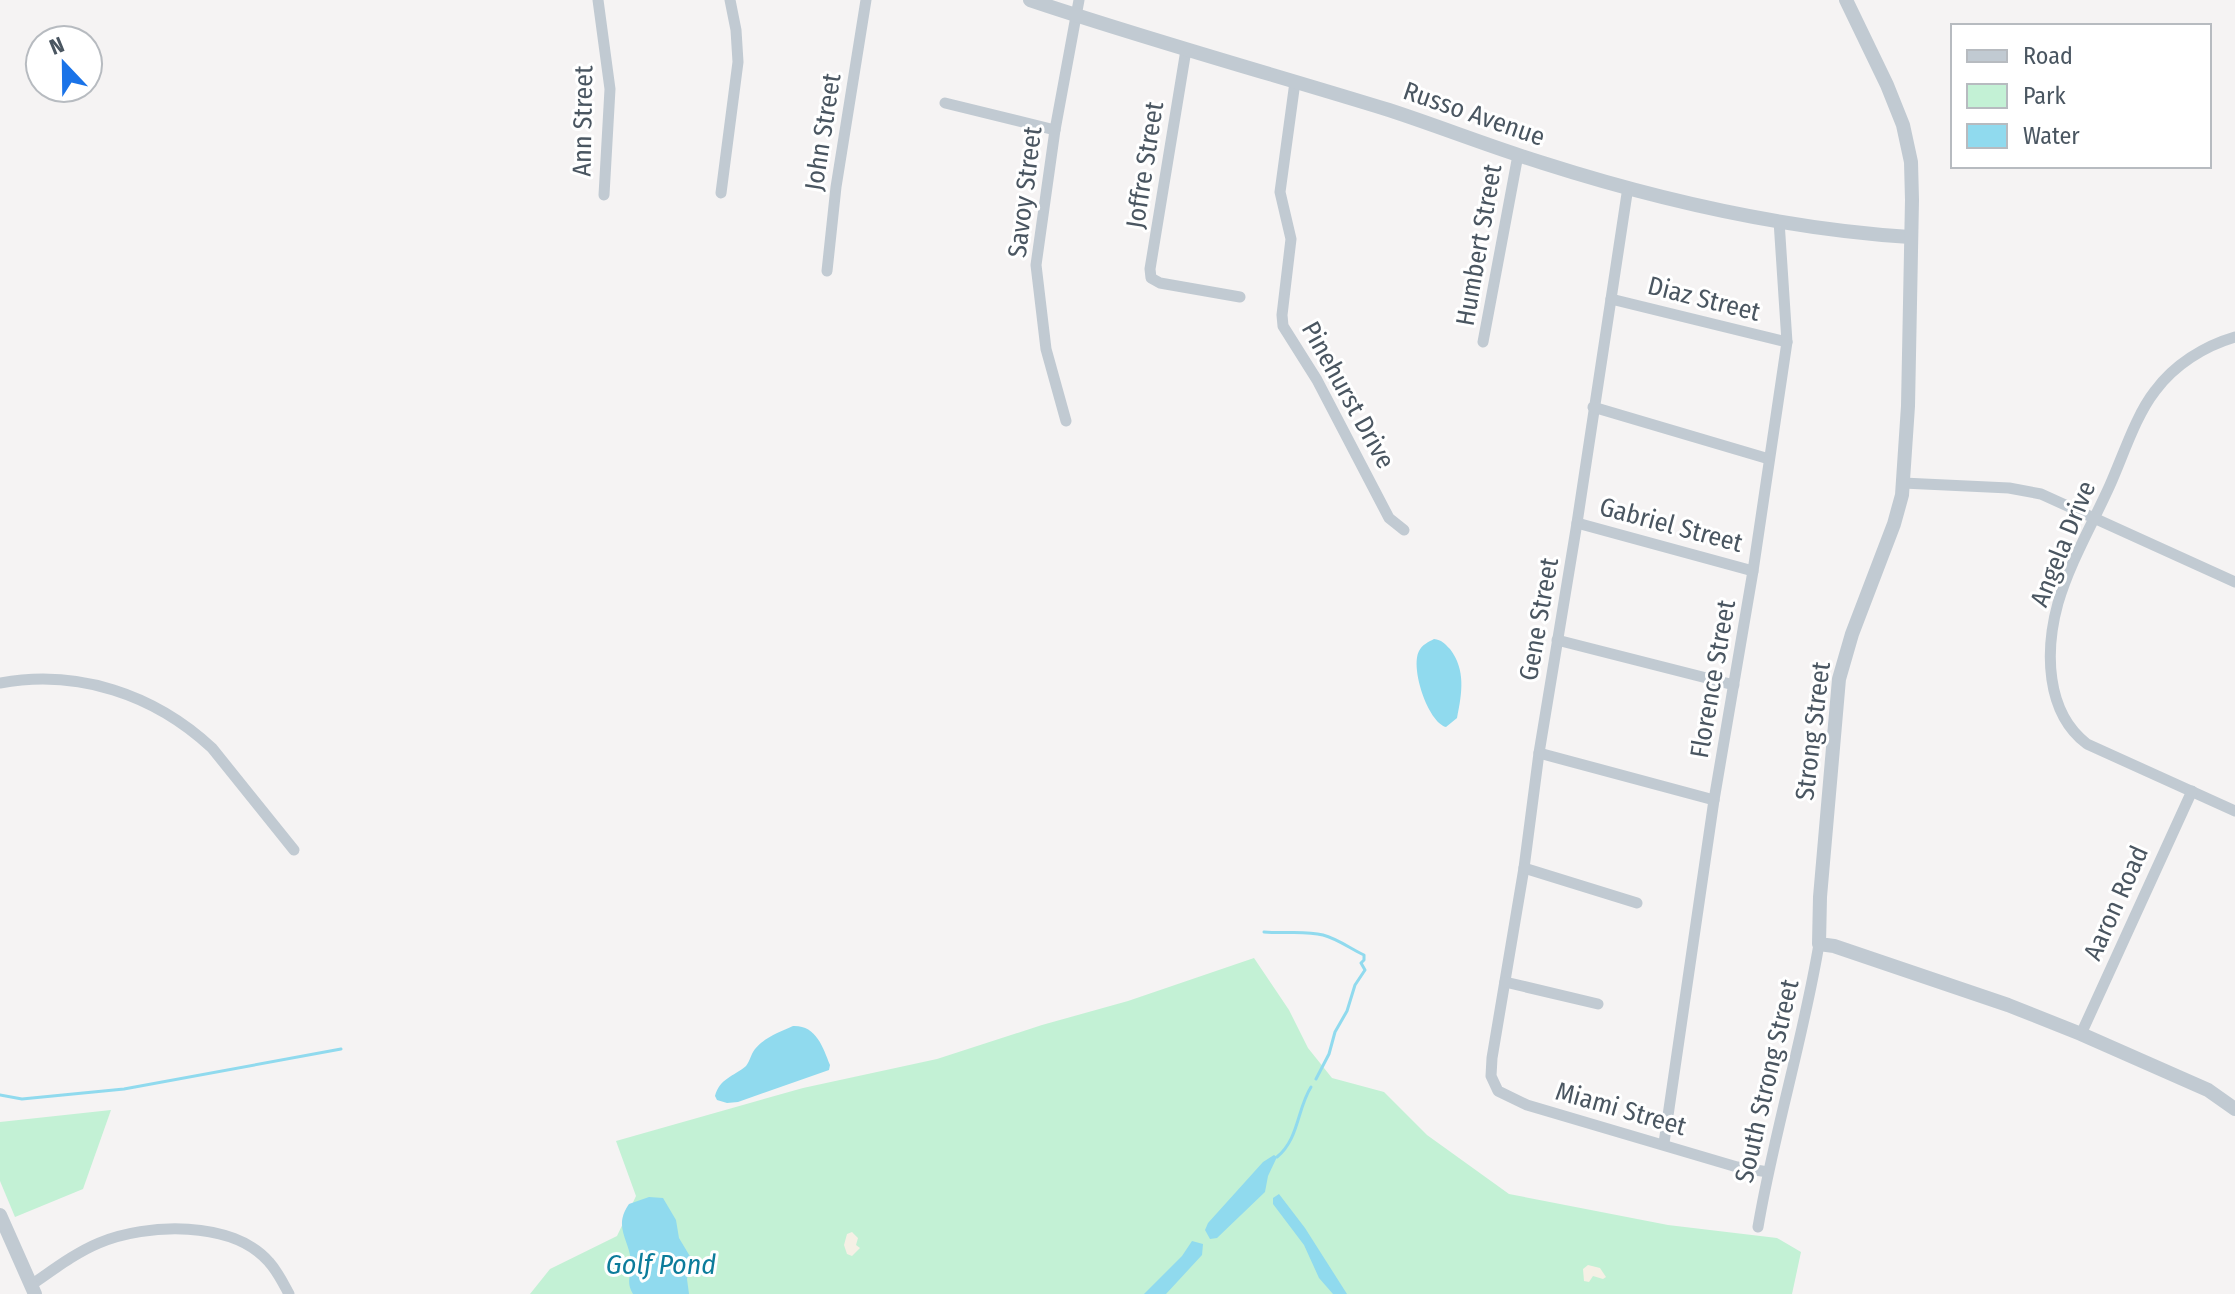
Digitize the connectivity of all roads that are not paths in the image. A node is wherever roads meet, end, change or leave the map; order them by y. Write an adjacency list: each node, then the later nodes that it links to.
1 (598, 0): 15 (street, Ann Street)
2 (730, 0): 14 (street)
3 (866, 0): 18 (street, John Street)
4 (1030, 0): 7 (street, Russo Avenue)
5 (1079, 0): 7 (street, Savoy Street)
6 (1846, 0): 17 (street, Strong Street)
7 (1075, 16): 8 (street, Russo Avenue); 11 (street, Savoy Street)
8 (1186, 50): 9 (street, Russo Avenue); 19 (street, Joffre Street)
9 (1295, 82): 12 (street, Russo Avenue); 30 (street, Pinehurst Drive)
10 (945, 103): 11 (street)
11 (1055, 130): 25 (street, Savoy Street)
12 (1518, 155): 13 (street, Russo Avenue); 22 (street, Humbert Street)
13 (1628, 187): 16 (street, Russo Avenue); 20 (street, Gene Street)
14 (721, 193)
15 (604, 195)
16 (1779, 221): 17 (street, Russo Avenue); 23 (street, Florence Street)
17 (1910, 237): 27 (street, Strong Street)
18 (827, 271)
19 (1240, 297)
20 (1611, 299): 23 (street, Diaz Street); 24 (street, Gene Street)
21 (2235, 337): 28 (street, Angela Drive)
22 (1483, 342)
23 (1787, 342): 26 (street, Florence Street)
24 (1593, 407): 26 (street); 29 (street, Gene Street)
25 (1066, 421)
26 (1769, 459): 31 (street, Florence Street)
27 (1903, 483): 28 (street); 43 (street, Strong Street)
28 (2095, 518): 32 (street); 37 (street, Angela Drive)
29 (1577, 523): 31 (street, Gabriel Street); 33 (street, Gene Street)
30 (1404, 530)
31 (1753, 571): 35 (street, Florence Street)
32 (2235, 582)
33 (1557, 640): 35 (street); 36 (street, Gene Street)
34 (0, 683): 40 (street)
35 (1734, 685): 38 (street, Florence Street)
36 (1539, 753): 38 (street); 41 (street, Gene Street)
37 (2192, 791): 39 (street, Angela Drive); 46 (street, Aaron Road)
38 (1714, 800): 49 (street, Florence Street)
39 (2235, 811)
40 (294, 850)
41 (1524, 868): 42 (street); 44 (street, Gene Street)
42 (1637, 903)
43 (1819, 944): 46 (street); 50 (street, South Strong Street)
44 (1505, 982): 45 (street); 47 (street, Gene Street)
45 (1598, 1004)
46 (2081, 1034): 48 (street)
47 (1492, 1058): 49 (street, Miami Street)
48 (2235, 1109)
49 (1664, 1143): 50 (street, Miami Street)
50 (1768, 1172): 52 (street, South Strong Street)
51 (0, 1215): 53 (street)
52 (1758, 1227)
53 (33, 1289): 54 (street)
54 (289, 1294)

